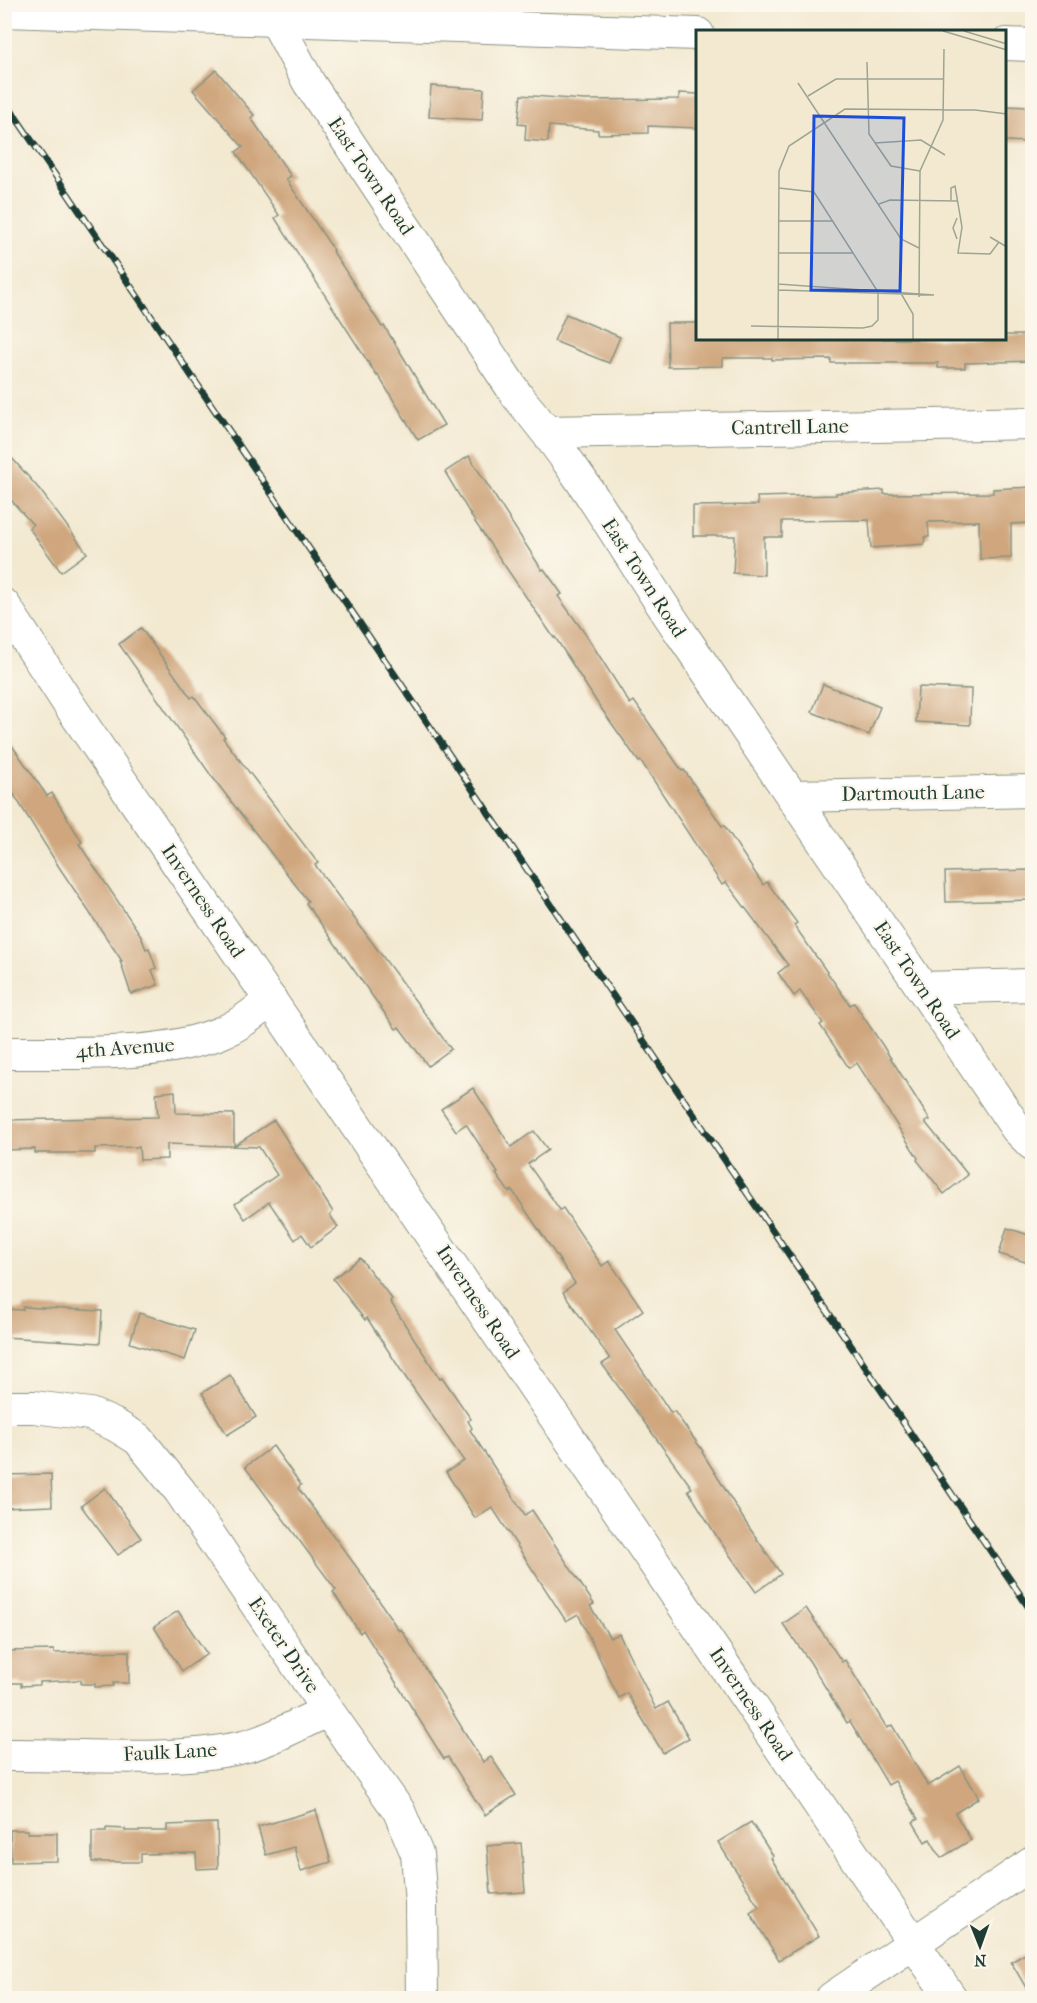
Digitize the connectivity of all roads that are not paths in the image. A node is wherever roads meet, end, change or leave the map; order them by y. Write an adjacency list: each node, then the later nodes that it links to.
1 (10, 9): 2 (street)
2 (271, 12): 3 (street); 7 (street, East Town Road)
3 (696, 34)
4 (1007, 44): 5 (street)
5 (1032, 45)
6 (1032, 423): 7 (street, Cantrell Lane)
7 (548, 432): 10 (street, East Town Road)
8 (4, 605): 13 (street, Inverness Road)
9 (1032, 791): 10 (street, Dartmouth Lane)
10 (794, 796): 12 (street, East Town Road)
11 (1032, 985): 12 (street)
12 (922, 988): 15 (street, East Town Road)
13 (270, 1000): 14 (street, 4th Avenue); 20 (street, Inverness Road)
14 (4, 1053)
15 (1032, 1144)
16 (4, 1407): 17 (street, Exeter Drive)
17 (328, 1711): 18 (street, Faulk Lane); 21 (street, Exeter Drive)
18 (4, 1755)
19 (1032, 1863): 20 (street)
20 (914, 1943): 22 (street); 23 (street, Inverness Road)
21 (422, 1998)
22 (832, 1998)
23 (951, 1998)

